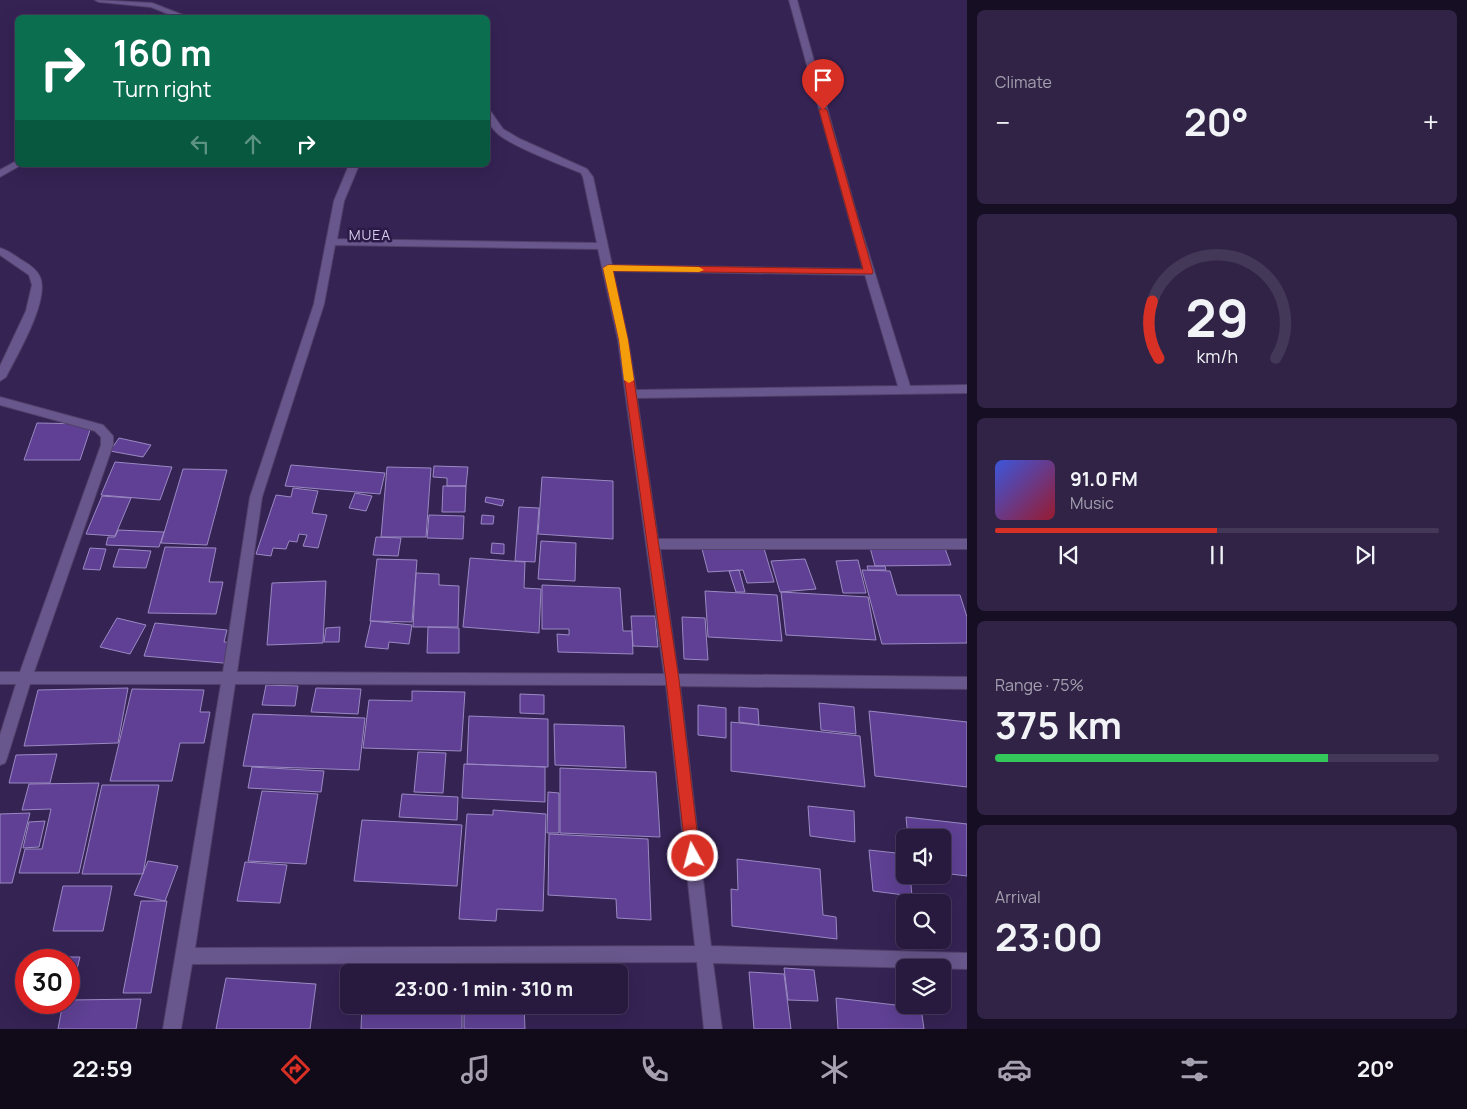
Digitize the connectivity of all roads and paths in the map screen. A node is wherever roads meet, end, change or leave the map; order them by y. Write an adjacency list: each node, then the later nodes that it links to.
1 (99, 0): 3 (street)
2 (793, 0): 12 (street)
3 (180, 15)
4 (490, 117): 9 (street)
5 (15, 165): 7 (street)
6 (353, 167): 8 (street)
7 (0, 174)
8 (331, 242): 9 (street); 22 (street)
9 (603, 246): 11 (street)
10 (0, 251): 13 (street)
11 (608, 268): 12 (street); 16 (street)
12 (869, 272): 14 (street)
13 (0, 378)
14 (905, 389): 15 (street); 16 (street)
15 (967, 389)
16 (631, 394): 18 (street)
17 (0, 401): 21 (street)
18 (653, 544): 19 (street); 23 (street)
19 (967, 544)
20 (0, 678): 21 (street)
21 (25, 678): 22 (street); 25 (street)
22 (229, 678): 23 (street); 27 (street)
23 (672, 680): 24 (street); 26 (street)
24 (967, 683)
25 (0, 758)
26 (704, 954): 27 (street); 28 (street); 30 (street)
27 (185, 956): 29 (street)
28 (967, 961)
29 (172, 1029)
30 (713, 1029)

